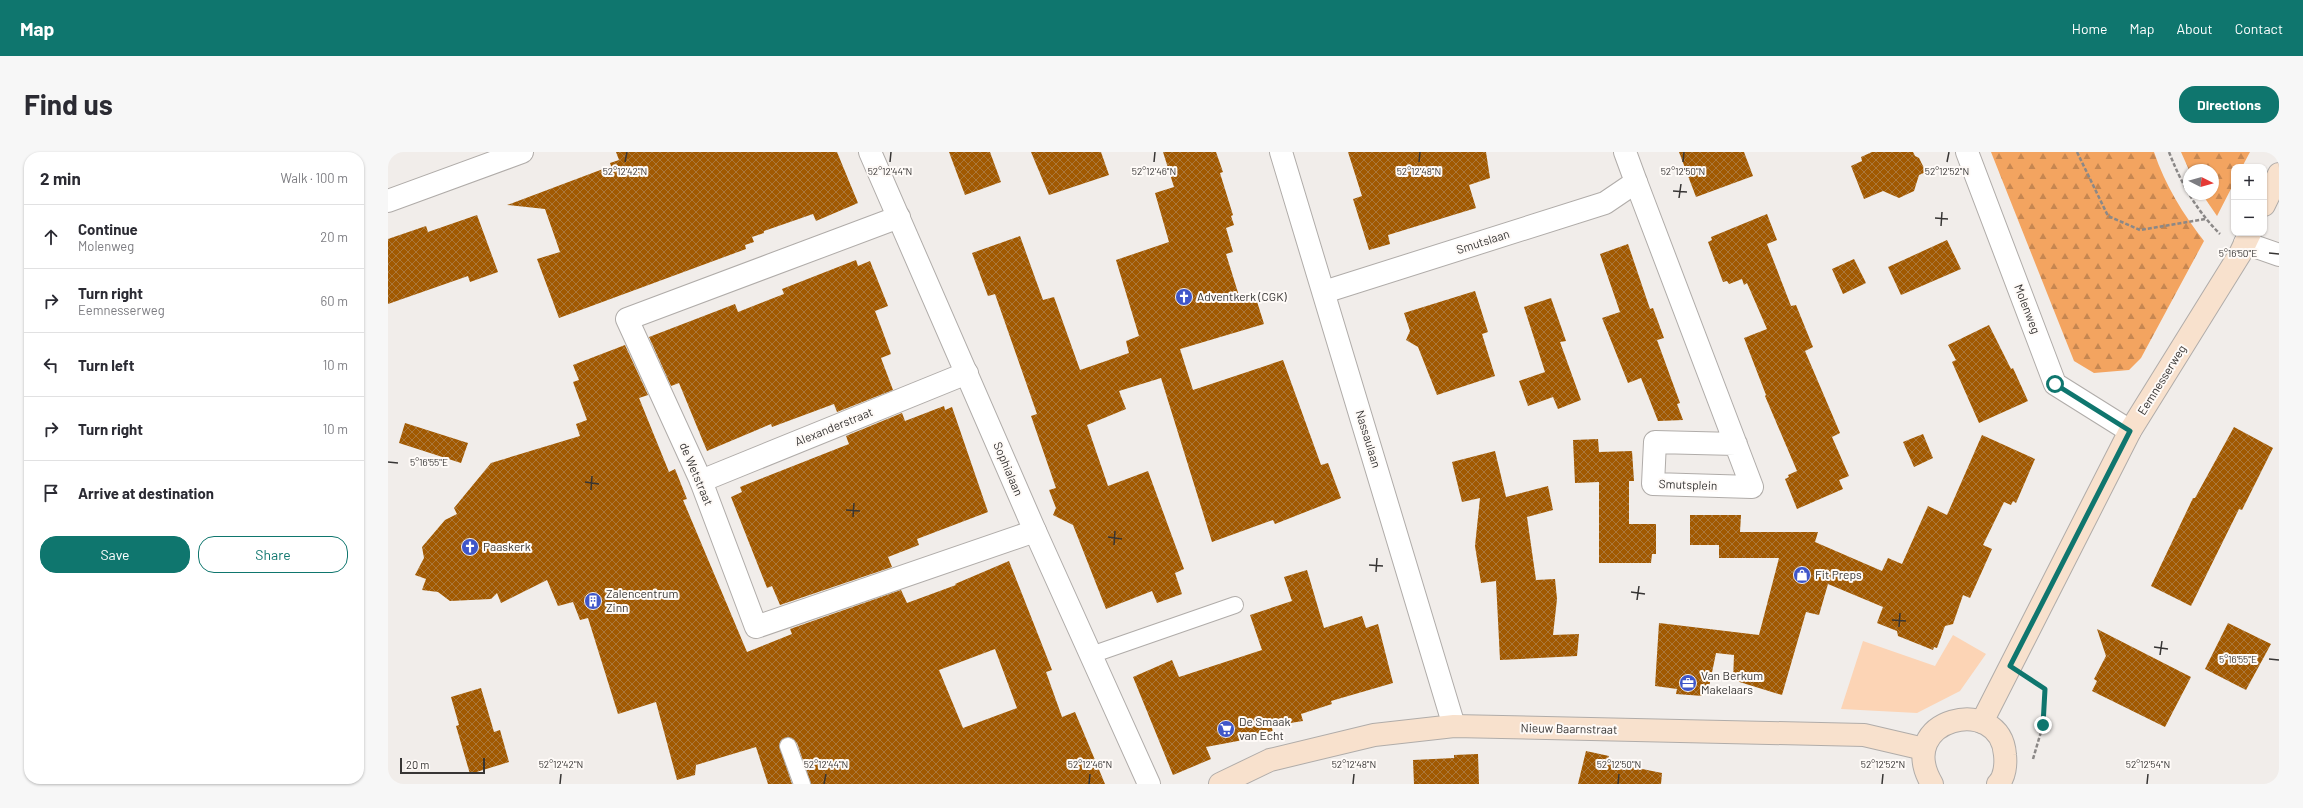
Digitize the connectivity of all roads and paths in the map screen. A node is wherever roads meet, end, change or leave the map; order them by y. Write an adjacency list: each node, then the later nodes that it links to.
1 (522, 152): 11 (street)
2 (870, 152): 12 (street, Sophialaan)
3 (1281, 152): 16 (street, Nassaulaan)
4 (1625, 152): 9 (street)
5 (1967, 152): 18 (street, Molenweg)
6 (2077, 152): 13 (path)
7 (2169, 152): 13 (path)
8 (2279, 174): 10 (street)
9 (1636, 182): 16 (street, Smutslaan); 19 (street)
10 (2266, 200)
11 (388, 202)
12 (899, 218): 17 (street, Sophialaan); 20 (street, de Wetstraat)
13 (2205, 219): 14 (path)
14 (2245, 244): 15 (street); 18 (street, Eemnesserweg)
15 (2279, 255)
16 (1324, 292): 26 (street, Nassaulaan)
17 (967, 372): 20 (street, Alexanderstraat); 21 (street, Sophialaan)
18 (2130, 431): 24 (street, Eemnesserweg)
19 (1736, 444)
20 (701, 481): 21 (street, de Wetstraat)
21 (1035, 530): 23 (street, Sophialaan)
22 (1235, 605): 23 (lane)
23 (1091, 655): 32 (street, Sophialaan)
24 (2010, 666): 25 (street, Eemnesserweg); 29 (path)
25 (1982, 722): 28 (street); 30 (street)
26 (1454, 726): 28 (street, Nieuw Baarnstraat); 33 (street, Nieuw Baarnstraat)
27 (788, 746): 31 (lane)
28 (1924, 749): 34 (street)
29 (2032, 762)
30 (2003, 783)
31 (802, 784)
32 (1149, 784)
33 (1220, 784)
34 (1932, 784)

